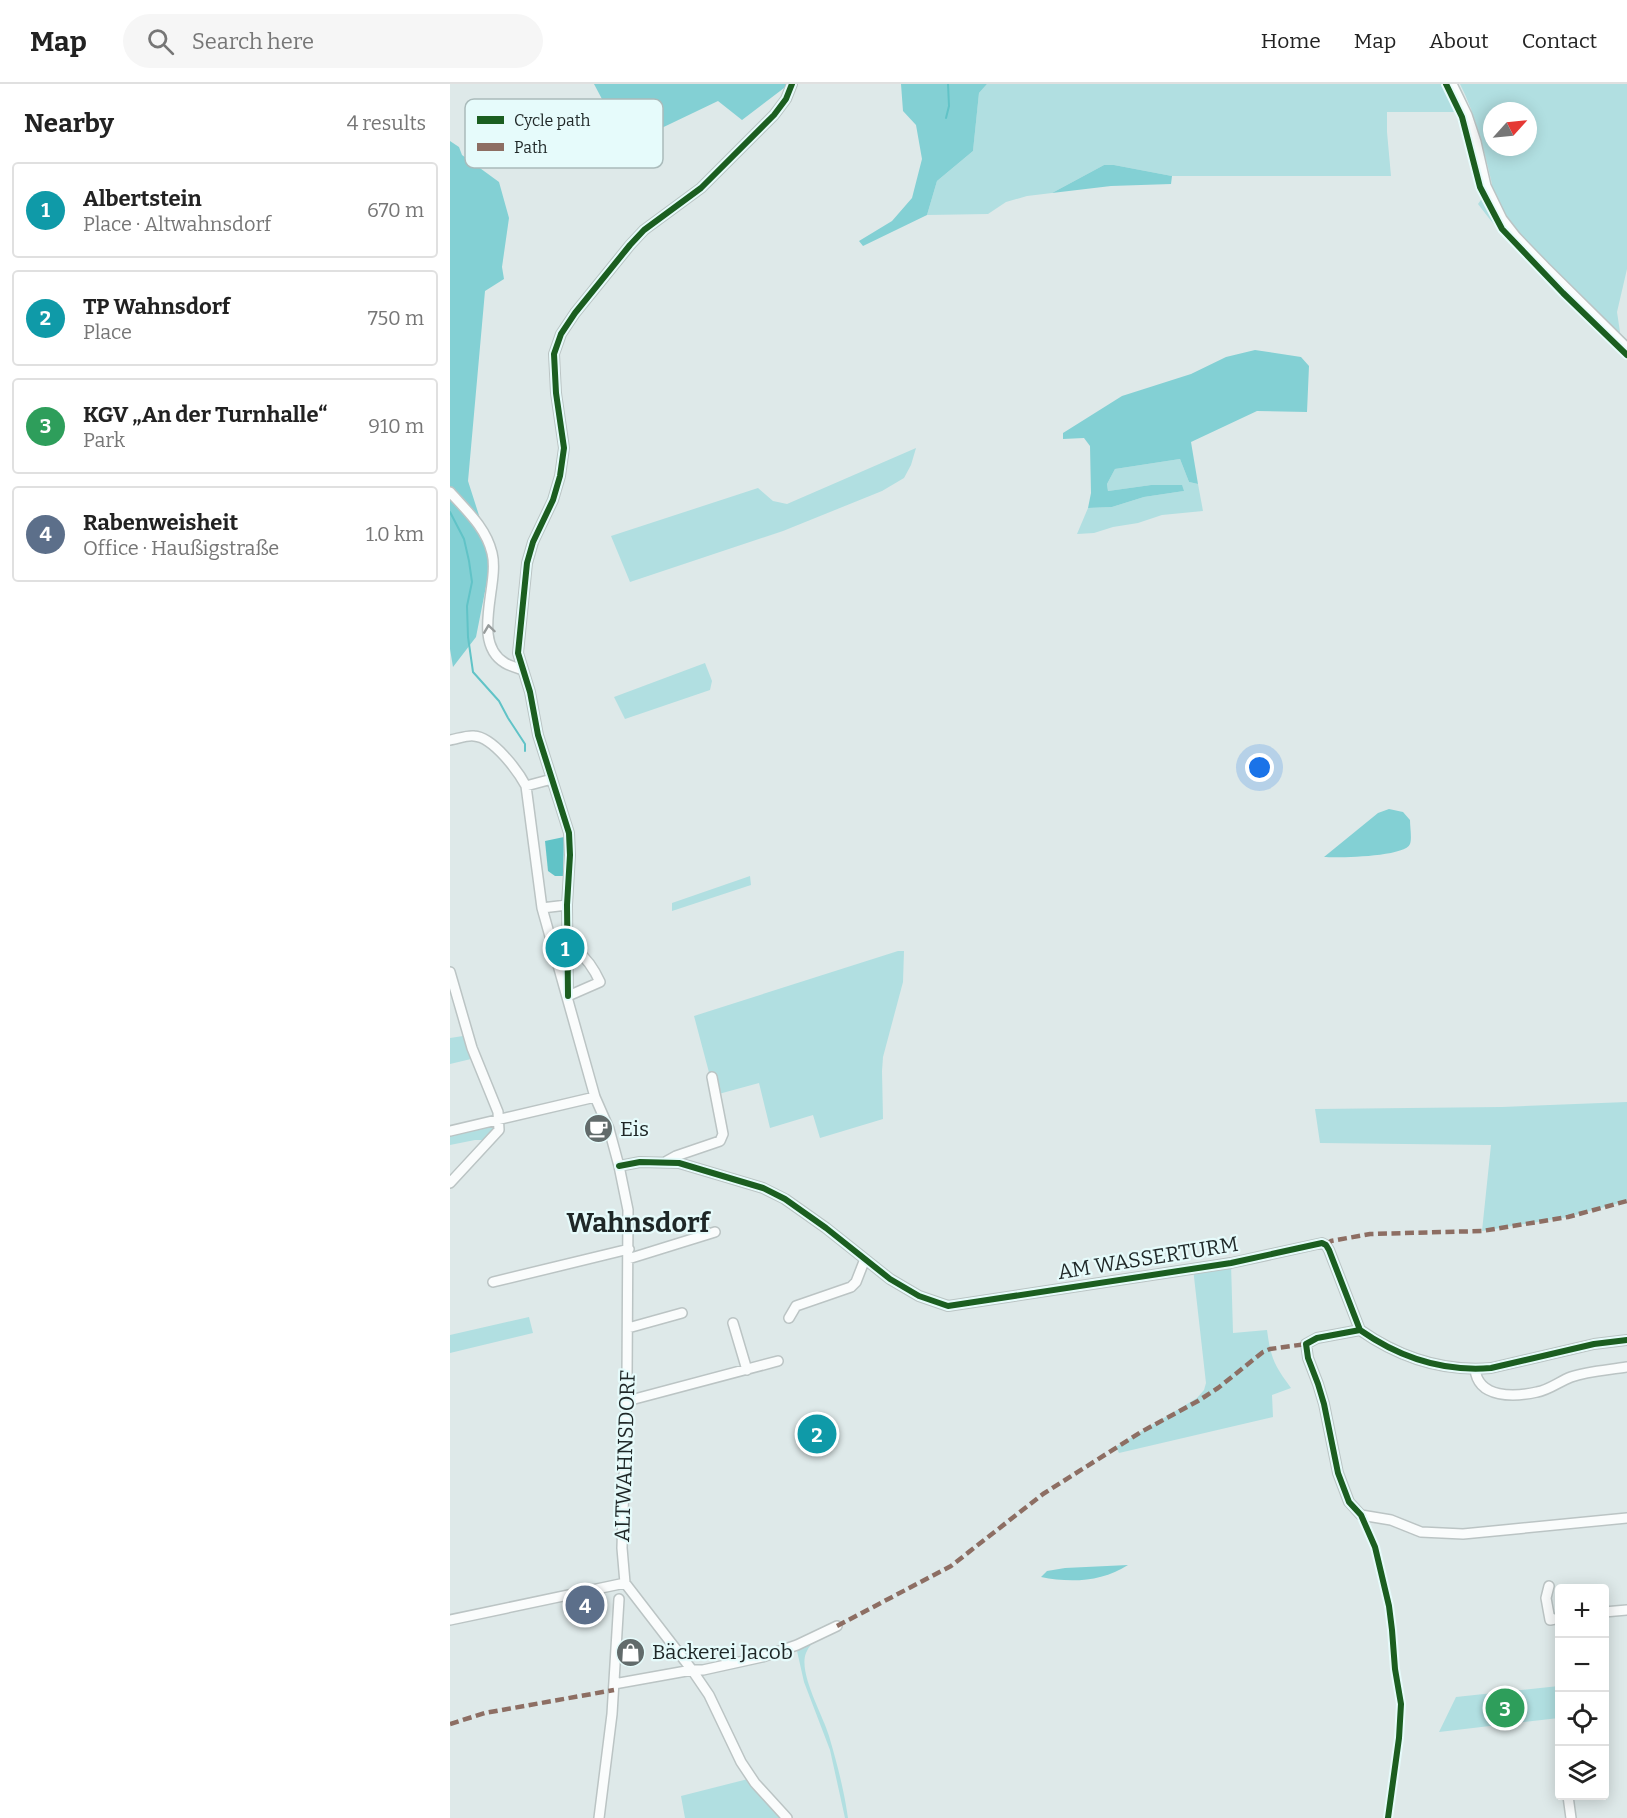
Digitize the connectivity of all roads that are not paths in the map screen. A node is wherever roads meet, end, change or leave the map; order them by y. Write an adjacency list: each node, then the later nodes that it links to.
1 (792, 84): 5 (street, ALTWAHNSDORF)
2 (1452, 84): 3 (street)
3 (1627, 348)
4 (450, 492): 5 (street, one-way to 4)
5 (523, 670): 7 (street, ALTWAHNSDORF)
6 (450, 740): 8 (street)
7 (552, 779): 8 (street); 9 (street, ALTWAHNSDORF)
8 (526, 786): 10 (street, ALTWAHNSDORF)
9 (567, 905): 10 (street); 11 (street, ALTWAHNSDORF)
10 (542, 908): 12 (street, ALTWAHNSDORF)
11 (568, 953): 12 (street); 14 (street, ALTWAHNSDORF); 14 (street)
12 (555, 956): 14 (street, ALTWAHNSDORF)
13 (450, 972): 17 (street)
14 (568, 996): 16 (street, ALTWAHNSDORF)
15 (712, 1077): 19 (street)
16 (595, 1097): 17 (street); 20 (street, ALTWAHNSDORF)
17 (500, 1121): 18 (street); 21 (street)
18 (450, 1131)
19 (666, 1162): 20 (street); 24 (street)
20 (619, 1166): 23 (street, ALTWAHNSDORF)
21 (450, 1183)
22 (715, 1232): 23 (street)
23 (628, 1254): 25 (street); 29 (street, ALTWAHNSDORF)
24 (865, 1259): 27 (street); 30 (street, AM WASSERTURM)
25 (493, 1282)
26 (682, 1313): 29 (street)
27 (789, 1318)
28 (733, 1323): 35 (street)
29 (628, 1328): 36 (street, ALTWAHNSDORF)
30 (1360, 1330): 34 (street); 37 (street)
31 (1627, 1340): 34 (street)
32 (778, 1361): 35 (street)
33 (1627, 1367): 34 (street)
34 (1476, 1369)
35 (747, 1370): 36 (street)
36 (627, 1401): 38 (street, ALTWAHNSDORF)
37 (1627, 1518)
38 (625, 1583): 44 (street); 46 (street)
39 (1549, 1586): 43 (street)
40 (619, 1599): 47 (street)
41 (1627, 1610): 42 (street)
42 (1609, 1612)
43 (1555, 1619)
44 (450, 1620)
45 (837, 1626): 46 (street)
46 (692, 1670): 47 (street); 50 (street)
47 (614, 1684): 49 (street)
48 (1569, 1800): 51 (street)
49 (599, 1818)
50 (787, 1818)
51 (1571, 1818)

